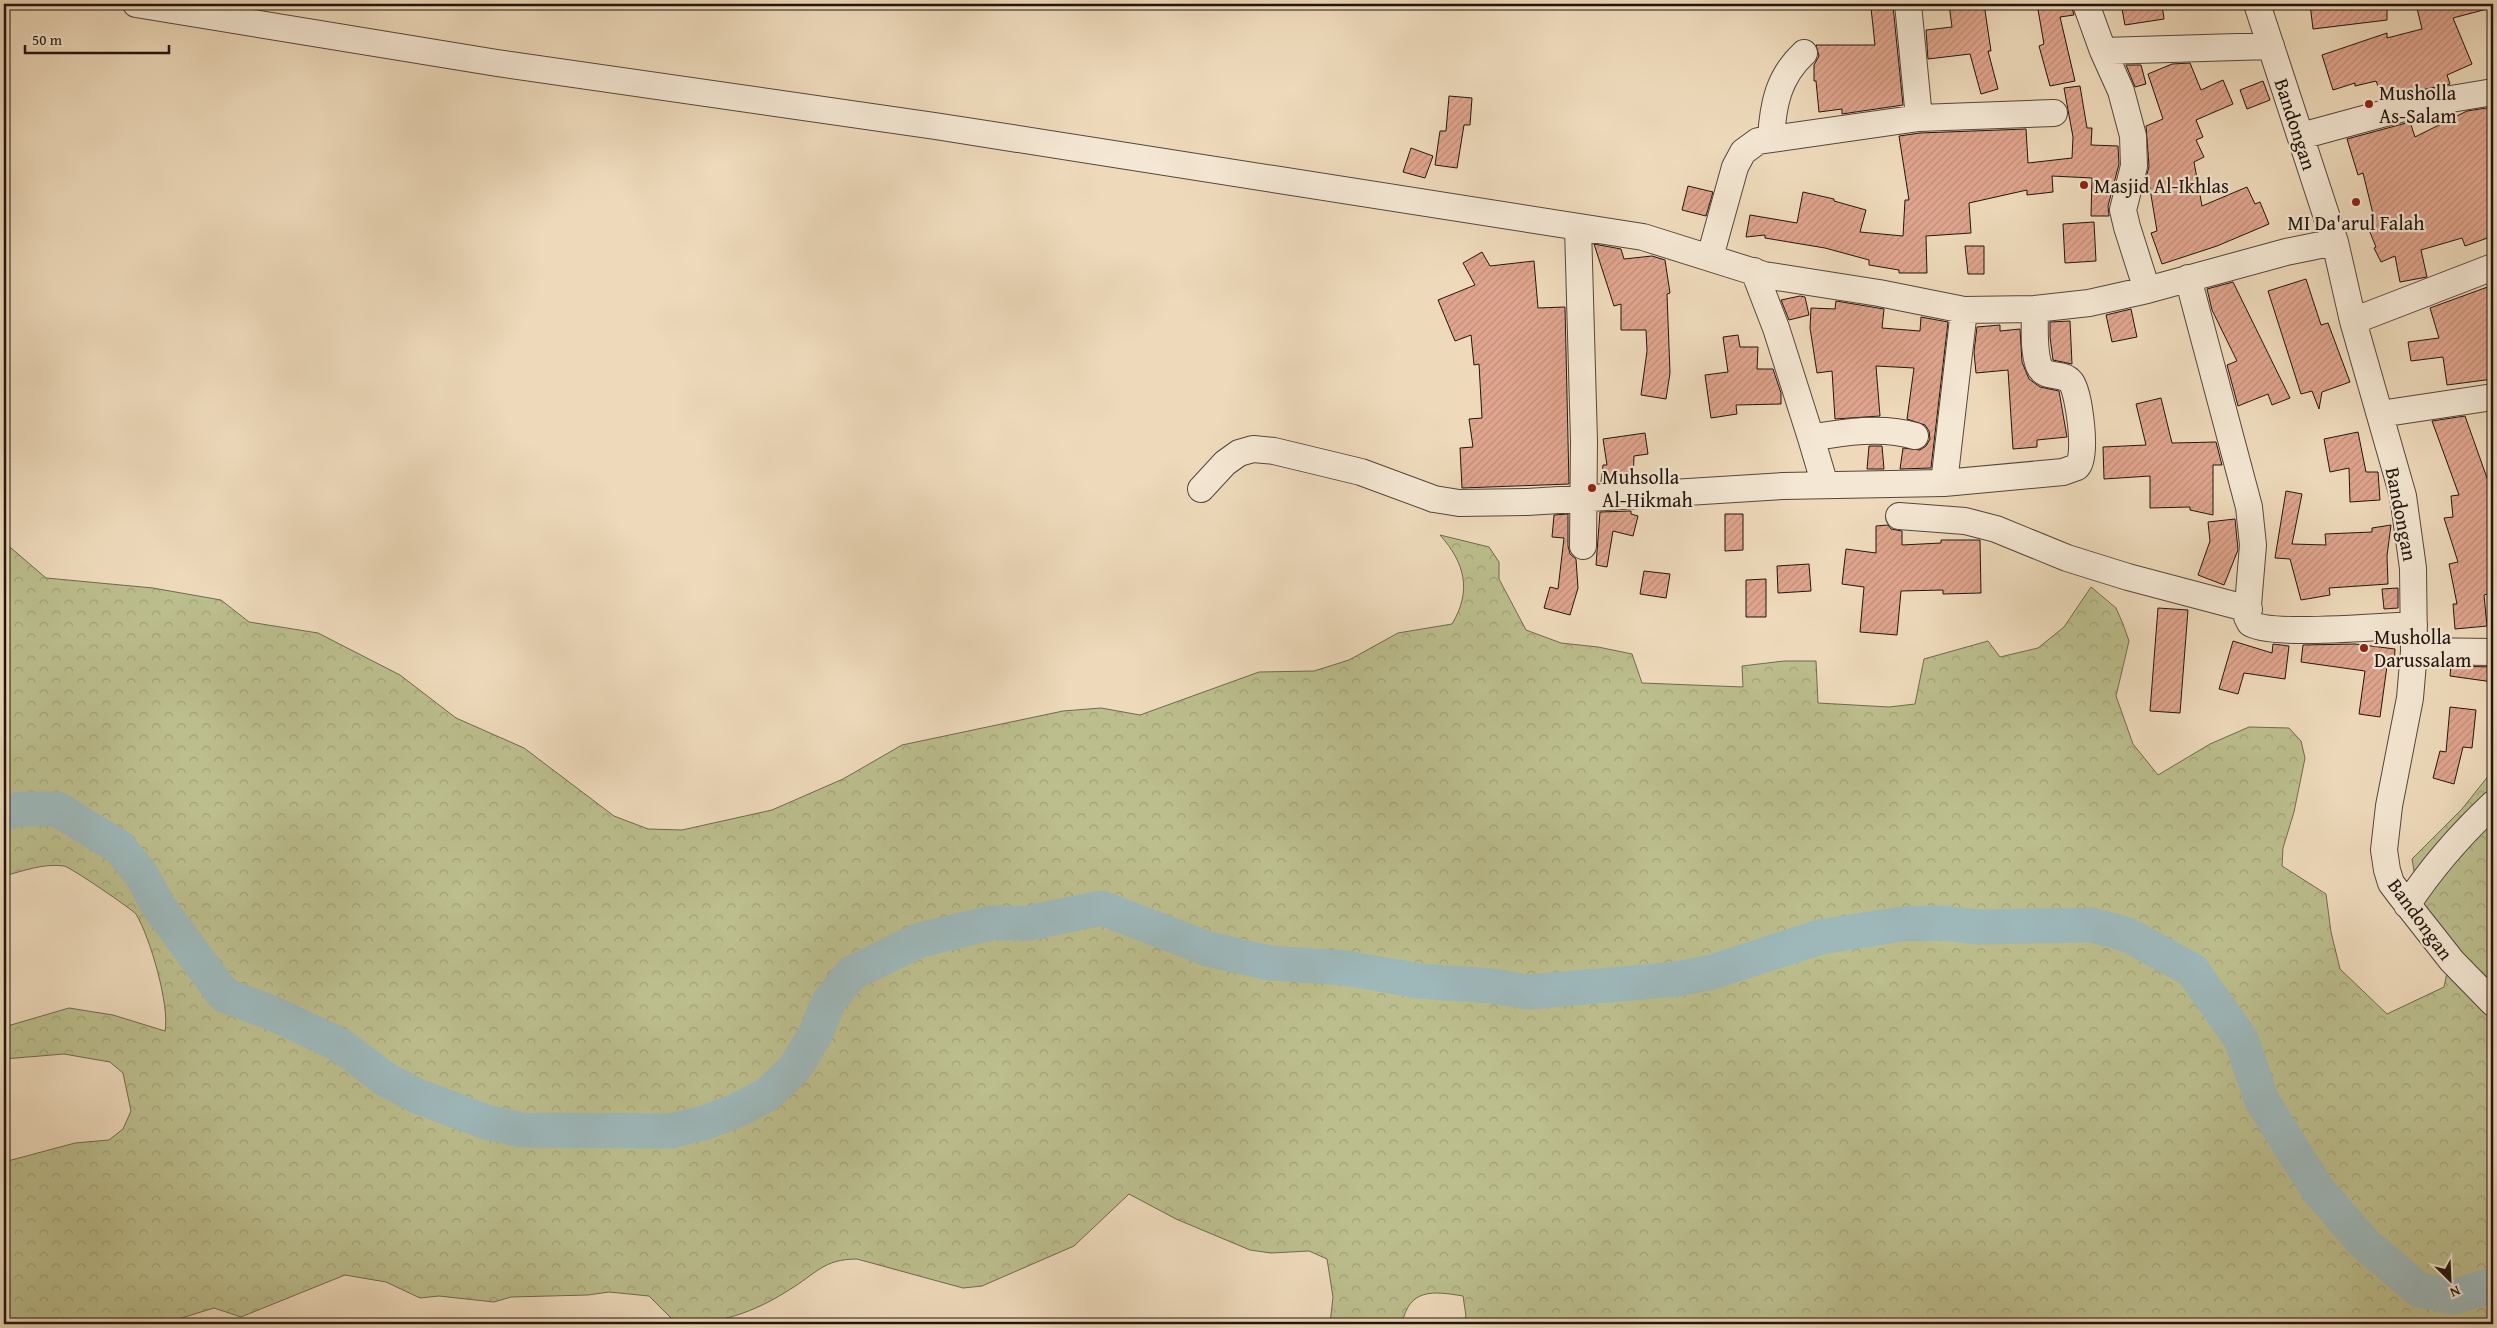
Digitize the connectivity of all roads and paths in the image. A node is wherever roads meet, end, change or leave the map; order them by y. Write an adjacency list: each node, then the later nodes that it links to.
1 (136, 4): 13 (street)
2 (1908, 4): 10 (street)
3 (2086, 4): 6 (street)
4 (2257, 4): 5 (street, Bandongan)
5 (2271, 46): 6 (street); 11 (street, Bandongan)
6 (2103, 51): 19 (street)
7 (1804, 53): 12 (street)
8 (2493, 92): 11 (street)
9 (2054, 113): 10 (street)
10 (1919, 118): 12 (street)
11 (2301, 136): 14 (street, Bandongan)
12 (1771, 138): 15 (street)
13 (1578, 227): 15 (street); 30 (street)
14 (2335, 242): 18 (street); 22 (street, Bandongan)
15 (1710, 257): 17 (street)
16 (2493, 267): 22 (street)
17 (1754, 272): 21 (street); 26 (street)
18 (2188, 278): 19 (street); 33 (street)
19 (2147, 290): 20 (street)
20 (2034, 309): 21 (street); 27 (street)
21 (1964, 310): 27 (street)
22 (2353, 322): 24 (street, Bandongan)
23 (2493, 397): 24 (street)
24 (2380, 414): 34 (street, Bandongan)
25 (1915, 436): 26 (street)
26 (1811, 438): 28 (street)
27 (1944, 483): 28 (street)
28 (1825, 485): 30 (street)
29 (1201, 489): 30 (street)
30 (1584, 497): 32 (street)
31 (1899, 516): 33 (street)
32 (1583, 546)
33 (2248, 609): 34 (street)
34 (2414, 625): 35 (street, Bandongan)
35 (2414, 651): 36 (street); 38 (street, Bandongan)
36 (2493, 652)
37 (2493, 804): 38 (street)
38 (2407, 905): 39 (street, Bandongan)
39 (2493, 1003)

